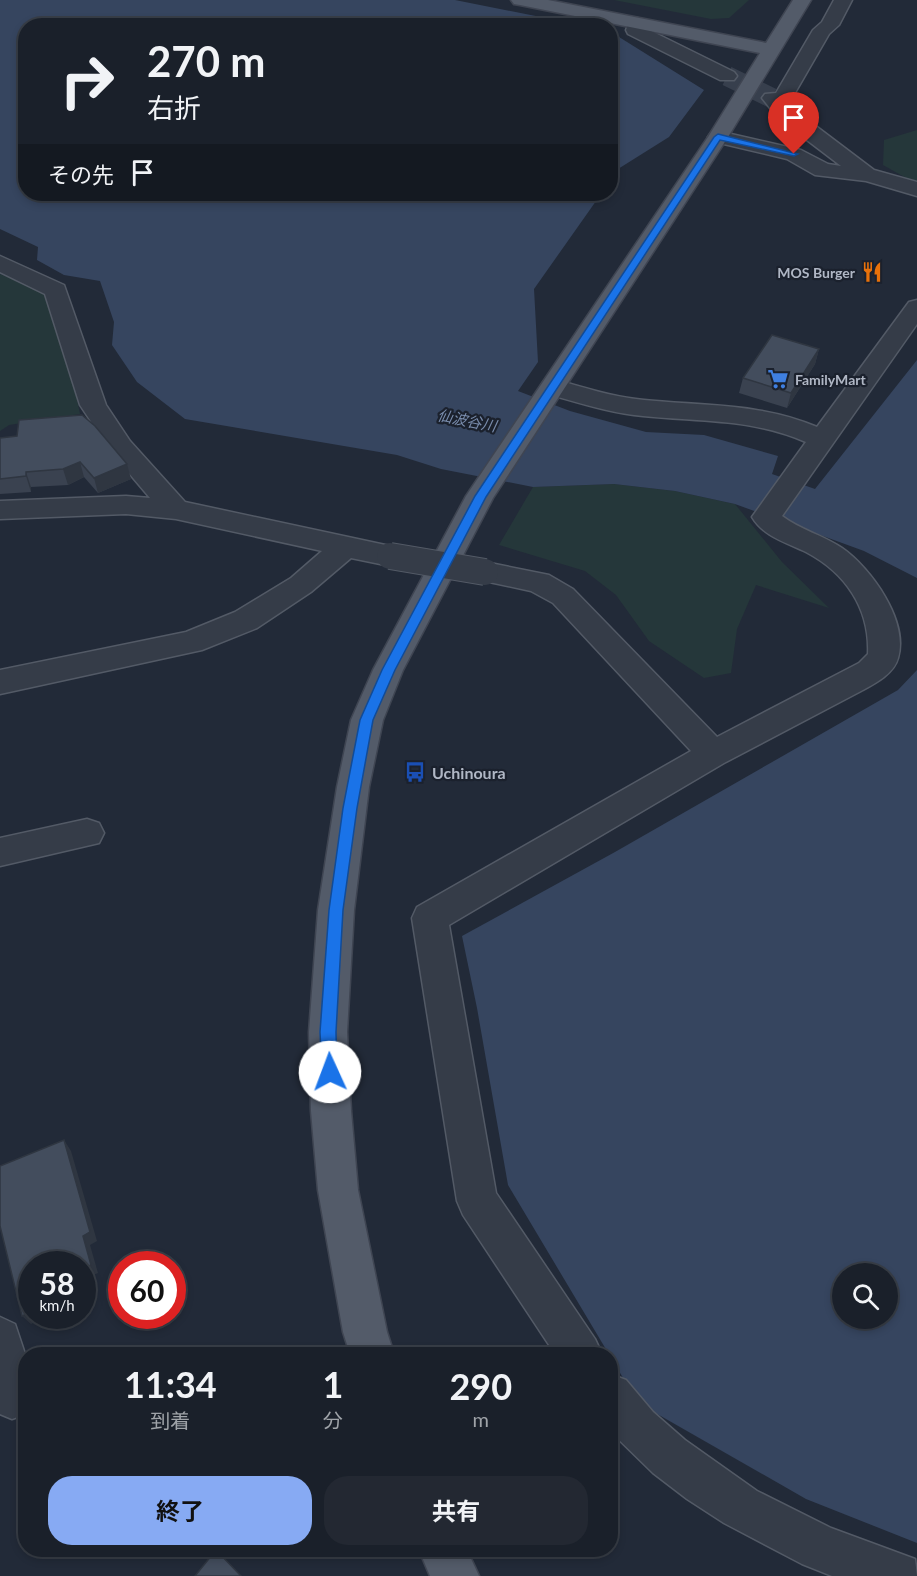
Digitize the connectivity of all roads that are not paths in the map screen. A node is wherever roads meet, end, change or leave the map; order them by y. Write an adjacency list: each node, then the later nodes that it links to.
1 (520, 0): 4 (main road)
2 (802, 0): 7 (main road)
3 (843, 0): 10 (street)
4 (608, 18)
5 (618, 20): 6 (main road)
6 (637, 24): 7 (main road); 8 (street)
7 (772, 50): 9 (main road)
8 (727, 76)
9 (718, 137): 10 (street); 14 (main road)
10 (868, 175): 11 (street)
11 (917, 189)
12 (0, 263): 17 (street)
13 (917, 307): 15 (street)
14 (550, 391): 15 (street); 24 (main road)
15 (822, 439): 20 (street)
16 (0, 510): 17 (street)
17 (176, 510): 18 (street)
18 (347, 546): 19 (street); 20 (street, bridge)
19 (0, 682)
20 (712, 754): 25 (street)
21 (87, 832): 22 (street)
22 (0, 852)
23 (0, 1339): 26 (street)
24 (370, 1347)
25 (575, 1347)
26 (12, 1397)
27 (618, 1405): 30 (street)
28 (446, 1557): 29 (main road)
29 (455, 1576)
30 (898, 1576)

